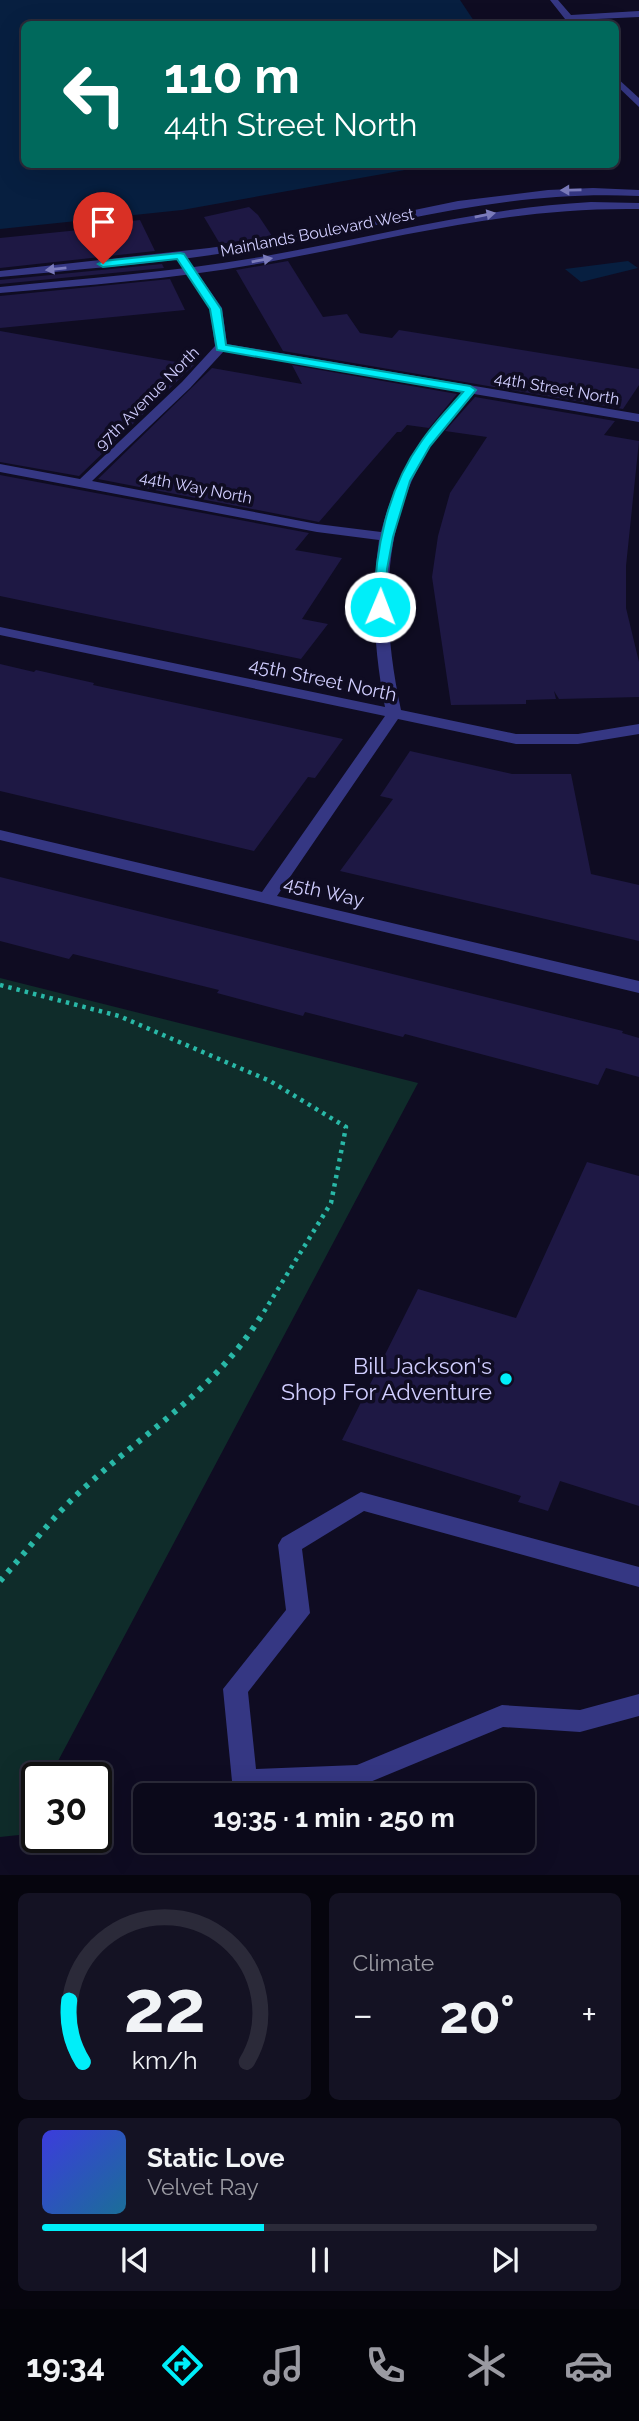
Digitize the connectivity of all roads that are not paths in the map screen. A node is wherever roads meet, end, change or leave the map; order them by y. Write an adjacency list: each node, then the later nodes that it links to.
1 (554, 0): 3 (street)
2 (639, 14): 3 (street)
3 (570, 21)
4 (619, 83): 5 (street)
5 (639, 104)
6 (639, 193): 8 (street, Mainlands Boulevard West, one-way to 8)
7 (639, 206): 9 (street, Mainlands Boulevard West, one-way to 7)
8 (180, 256): 9 (street, 97th Avenue North); 10 (street, Mainlands Boulevard West, one-way to 10)
9 (189, 270): 11 (street, Mainlands Boulevard West); 12 (street, 97th Avenue North)
10 (0, 274)
11 (0, 290)
12 (221, 348): 13 (street, 44th Street North); 16 (street, 97th Avenue North)
13 (470, 390): 14 (street, 44th Street North); 17 (street)
14 (639, 418)
15 (0, 468): 16 (street, 44th Way North)
16 (82, 484): 17 (street, 44th Way North)
17 (387, 537): 19 (street)
18 (0, 631): 19 (street, 45th Street North)
19 (394, 714): 20 (street, 45th Street North); 22 (street)
20 (639, 729)
21 (0, 835): 22 (street, 45th Way)
22 (266, 899): 23 (street, 45th Way)
23 (639, 987)
24 (639, 1577): 25 (street)
25 (639, 1705)

